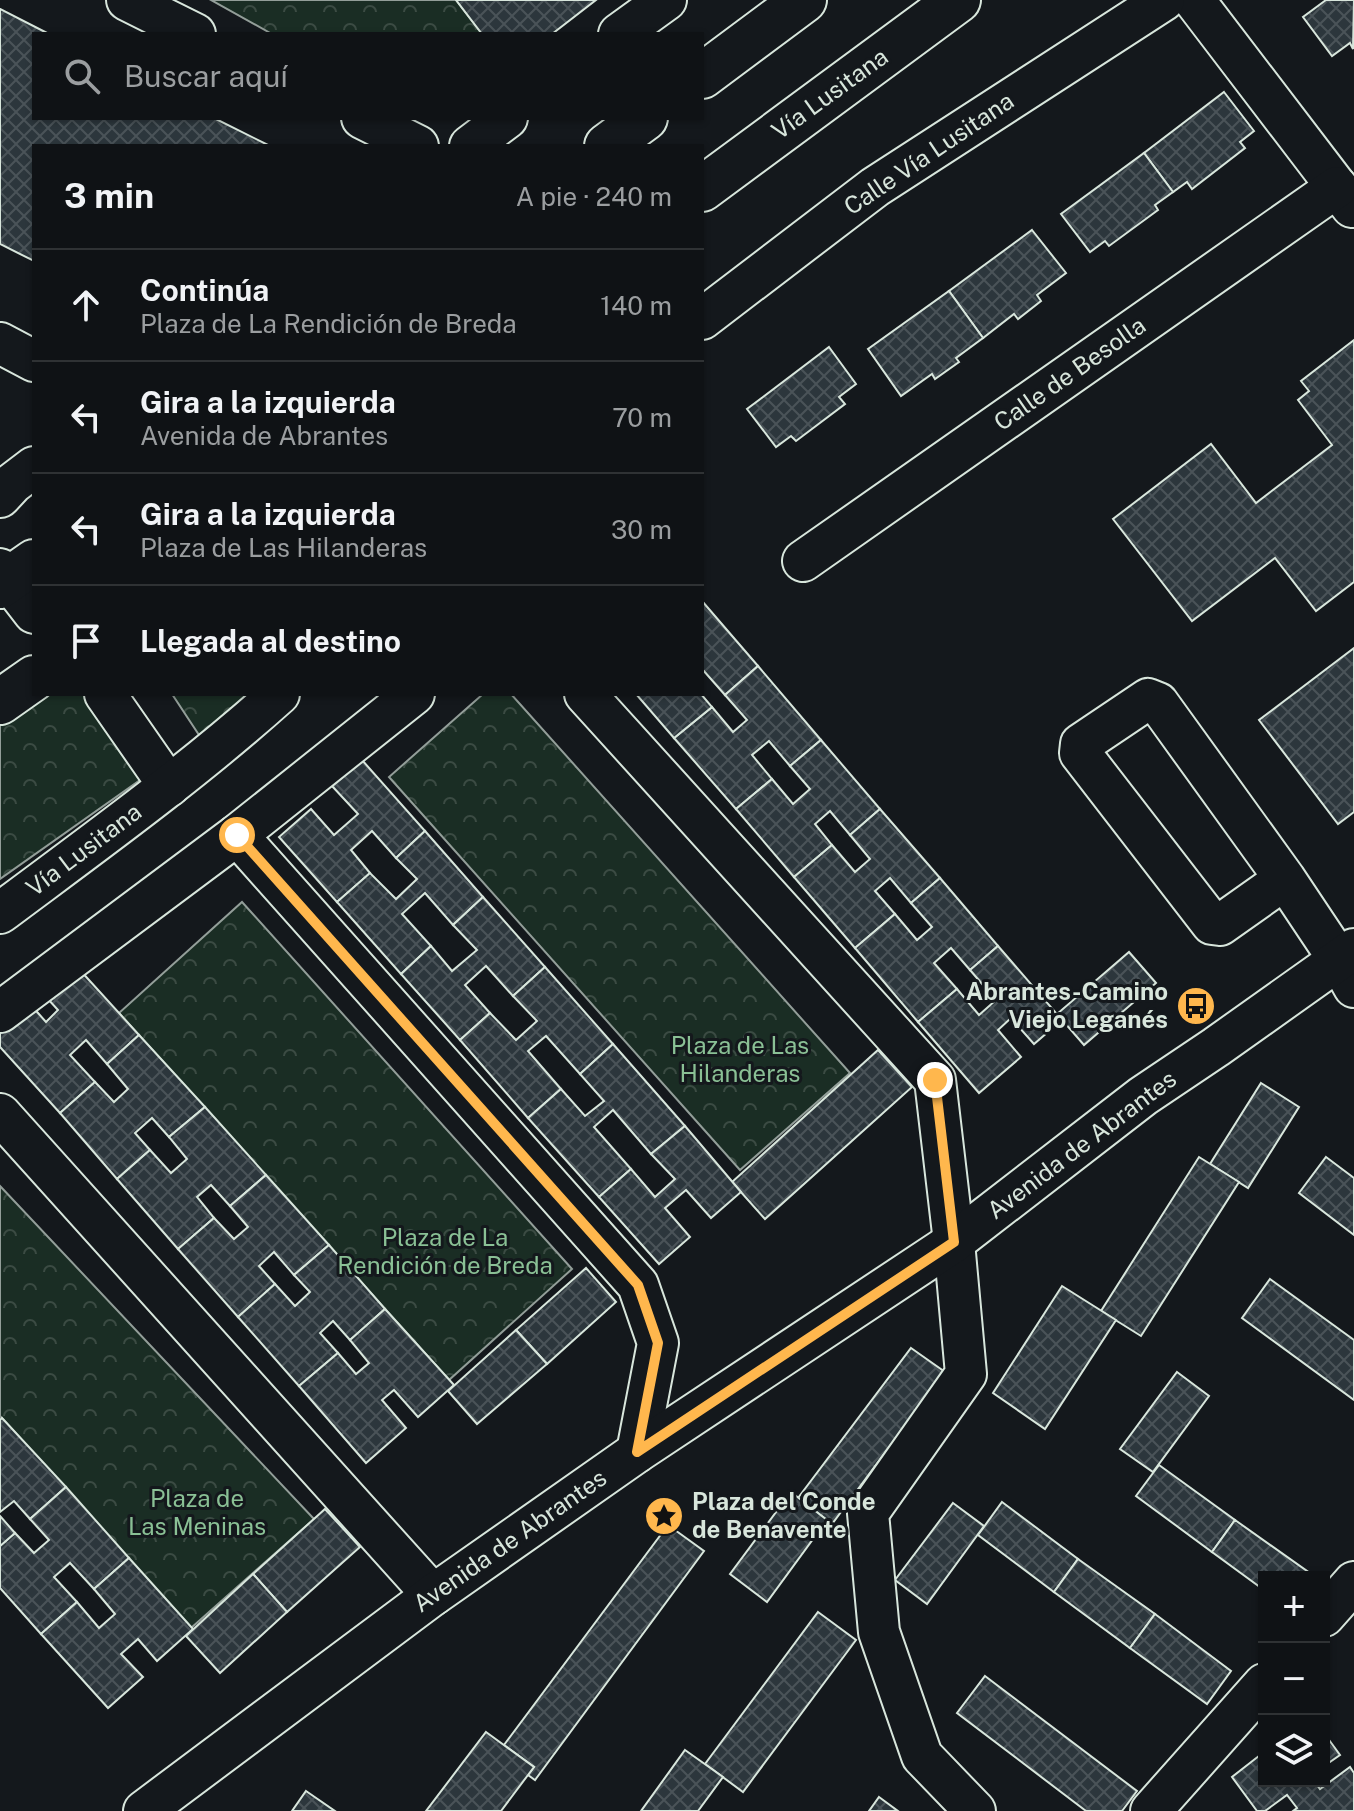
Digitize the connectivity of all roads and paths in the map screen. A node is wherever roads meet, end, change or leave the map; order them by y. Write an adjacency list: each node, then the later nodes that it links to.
1 (127, 0): 7 (street)
2 (666, 0): 8 (street)
3 (804, 0): 9 (main road)
4 (958, 0): 16 (main road, Vía Lusitana)
5 (1164, 0): 18 (street, Calle Vía Lusitana)
6 (1194, 0): 17 (street, Calle de Besolla)
7 (191, 32)
8 (622, 32)
9 (704, 75)
10 (366, 120): 13 (street)
11 (504, 120): 14 (street)
12 (642, 120): 15 (main road)
13 (414, 144)
14 (473, 144)
15 (610, 144)
16 (704, 188)
17 (1346, 198): 23 (street, Calle de Besolla)
18 (704, 317)
19 (0, 343): 20 (street)
20 (32, 360)
21 (32, 469): 22 (street)
22 (0, 497)
23 (803, 561)
24 (32, 679): 29 (main road)
25 (106, 696): 30 (street)
26 (277, 696): 30 (street)
27 (411, 696): 31 (street)
28 (587, 696): 37 (street)
29 (0, 702)
30 (169, 786): 33 (street, Vía Lusitana)
31 (237, 835): 35 (street); 38 (street)
32 (1285, 879): 32 (street); 34 (street)
33 (0, 913)
34 (1349, 965): 37 (street, Avenida de Abrantes)
35 (0, 1012)
36 (0, 1114): 40 (street)
37 (954, 1242): 38 (street, Avenida de Abrantes); 44 (street)
38 (637, 1452): 40 (street, Avenida de Abrantes)
39 (1354, 1582): 41 (street)
40 (433, 1595): 43 (street, Avenida de Abrantes)
41 (1330, 1609)
42 (1258, 1691): 45 (street)
43 (144, 1811)
44 (975, 1811)
45 (1151, 1811)

